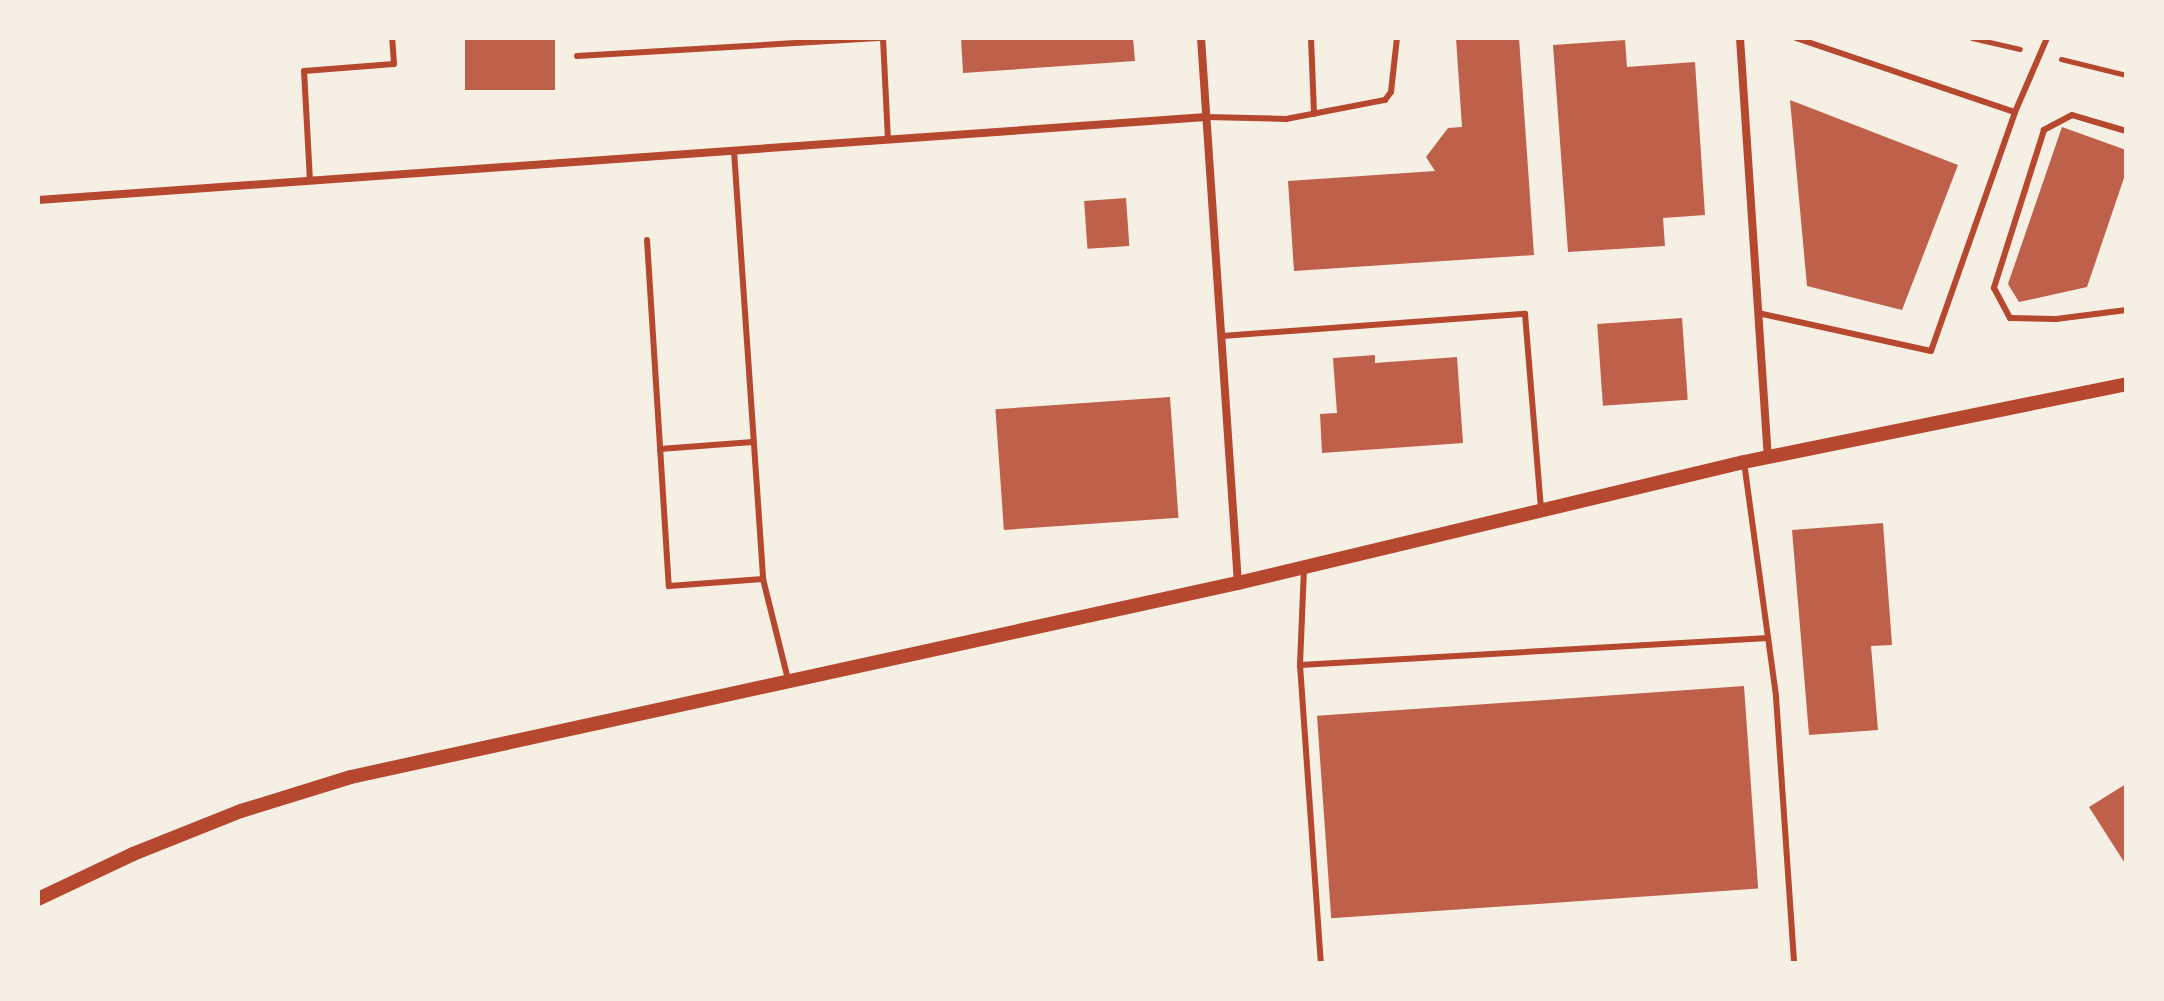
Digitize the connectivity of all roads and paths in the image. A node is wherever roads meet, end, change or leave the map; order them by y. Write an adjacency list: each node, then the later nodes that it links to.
1 (392, 38): 16 (lane)
2 (882, 38): 9 (lane); 14 (lane)
3 (1201, 38): 12 (street)
4 (1311, 38): 11 (lane)
5 (1397, 38): 11 (lane)
6 (1740, 38): 20 (street)
7 (1796, 38): 10 (lane)
8 (2047, 38): 10 (lane)
9 (577, 56)
10 (2015, 112): 20 (lane)
11 (1314, 114): 12 (lane)
12 (1206, 117): 14 (street); 21 (street)
13 (2126, 131): 19 (lane)
14 (888, 140): 15 (street)
15 (734, 151): 16 (street); 23 (lane)
16 (310, 181): 17 (street)
17 (38, 200)
18 (647, 240): 24 (lane)
19 (2126, 310)
20 (1758, 313): 25 (street)
21 (1222, 336): 27 (lane); 30 (street)
22 (2126, 384): 25 (street)
23 (753, 442): 24 (lane); 29 (lane)
24 (660, 449): 29 (lane)
25 (1768, 457): 26 (street)
26 (1744, 462): 27 (street); 31 (lane)
27 (1541, 511): 28 (street)
28 (1304, 567): 30 (street); 32 (lane)
29 (763, 579): 33 (lane)
30 (1238, 583): 33 (street)
31 (1768, 638): 32 (lane); 36 (lane)
32 (1300, 665): 35 (lane)
33 (789, 680): 34 (street)
34 (38, 899)
35 (1321, 963)
36 (1794, 963)

